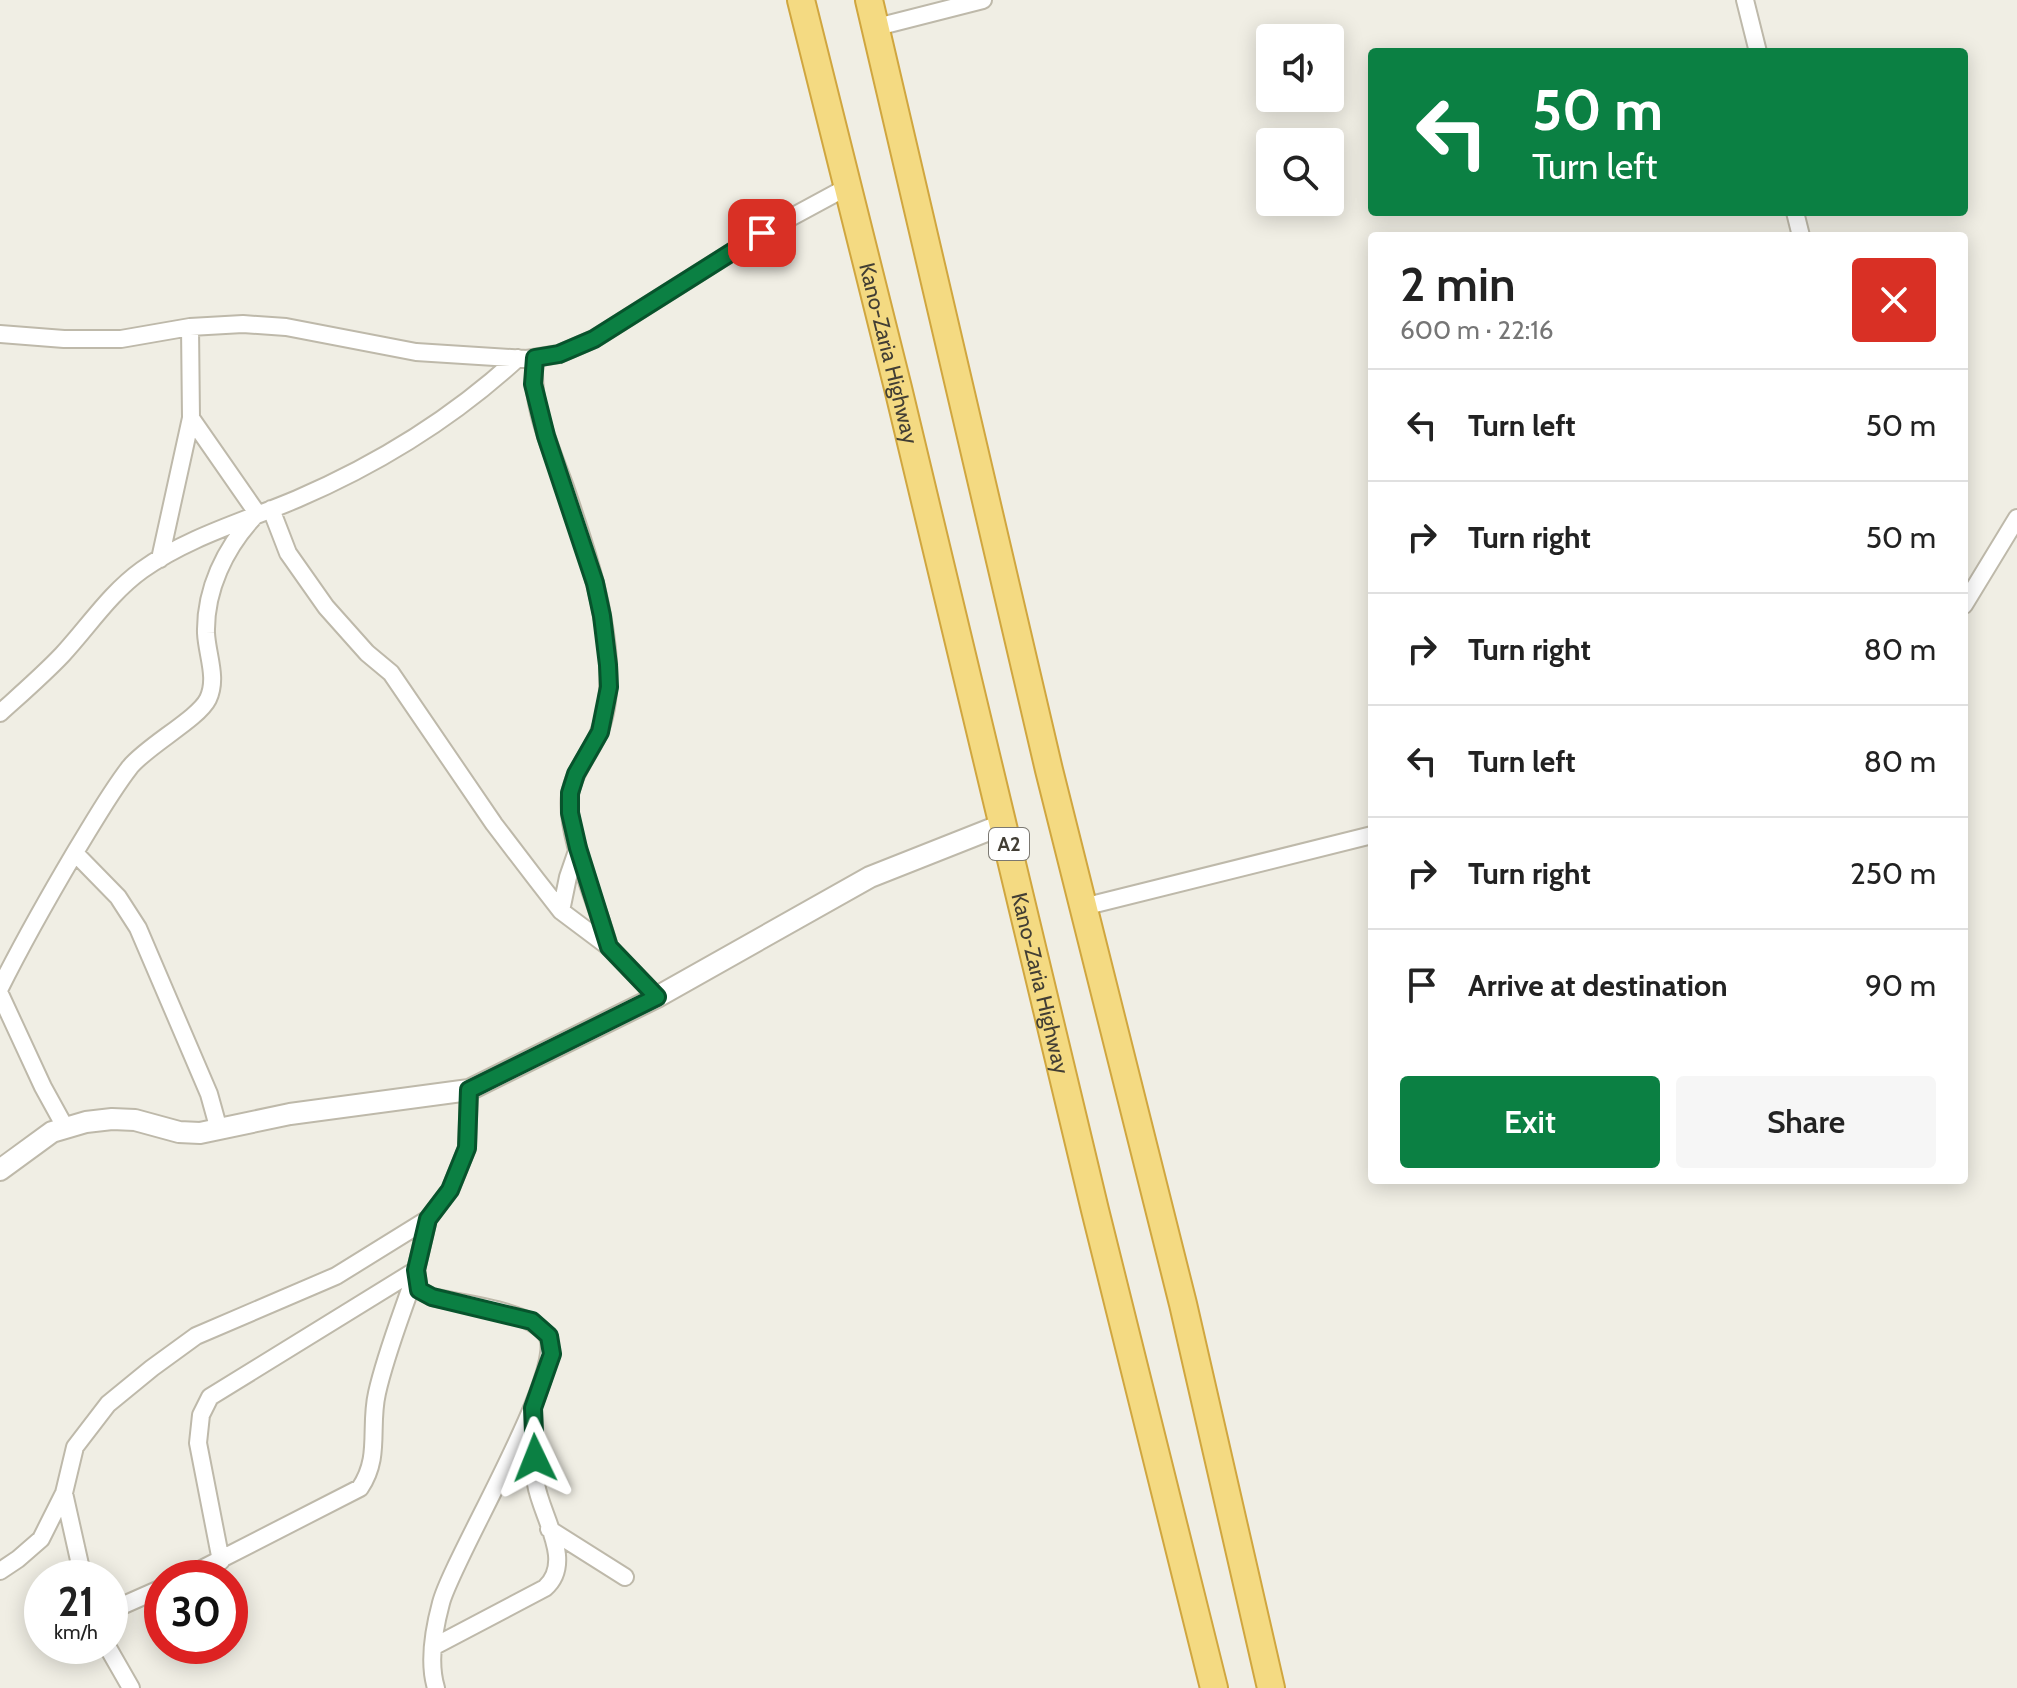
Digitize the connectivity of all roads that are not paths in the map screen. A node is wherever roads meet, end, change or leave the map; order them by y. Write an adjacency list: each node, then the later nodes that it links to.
1 (801, 0): 7 (highway, Kano-Zaria Highway / A2)
2 (869, 0): 5 (highway)
3 (983, 0): 5 (street)
4 (1745, 0): 6 (street)
5 (877, 27): 22 (highway)
6 (1757, 48)
7 (849, 186): 11 (street); 18 (highway, Kano-Zaria Highway / A2)
8 (190, 327): 9 (street); 10 (street); 12 (street)
9 (0, 334)
10 (518, 358): 11 (street); 13 (street)
11 (535, 358): 20 (street)
12 (191, 418): 13 (street); 15 (street)
13 (264, 511): 15 (street); 21 (street); 23 (street)
14 (2017, 518): 16 (street)
15 (160, 559): 17 (street)
16 (1968, 598)
17 (0, 713)
18 (1004, 824): 27 (street); 46 (highway, Kano-Zaria Highway / A2)
19 (1368, 836): 22 (street)
20 (578, 848): 23 (street); 24 (street)
21 (75, 853): 25 (street); 30 (street)
22 (1083, 907): 47 (highway)
23 (561, 911): 24 (street)
24 (609, 947): 27 (street)
25 (0, 988)
26 (0, 994): 29 (street)
27 (657, 997): 28 (street)
28 (469, 1090): 30 (street); 32 (street)
29 (65, 1127): 30 (street); 31 (street)
30 (219, 1130)
31 (0, 1170)
32 (428, 1219): 33 (street); 35 (street)
33 (416, 1270): 34 (street); 38 (street); 39 (street)
34 (533, 1408): 36 (street); 42 (street)
35 (64, 1493): 37 (street); 40 (street)
36 (549, 1529): 41 (street); 42 (street)
37 (79, 1560)
38 (221, 1560)
39 (223, 1560)
40 (0, 1571)
41 (625, 1577)
42 (433, 1647): 45 (street)
43 (117, 1664): 44 (street)
44 (131, 1688)
45 (436, 1688)
46 (1214, 1688)
47 (1271, 1688)

